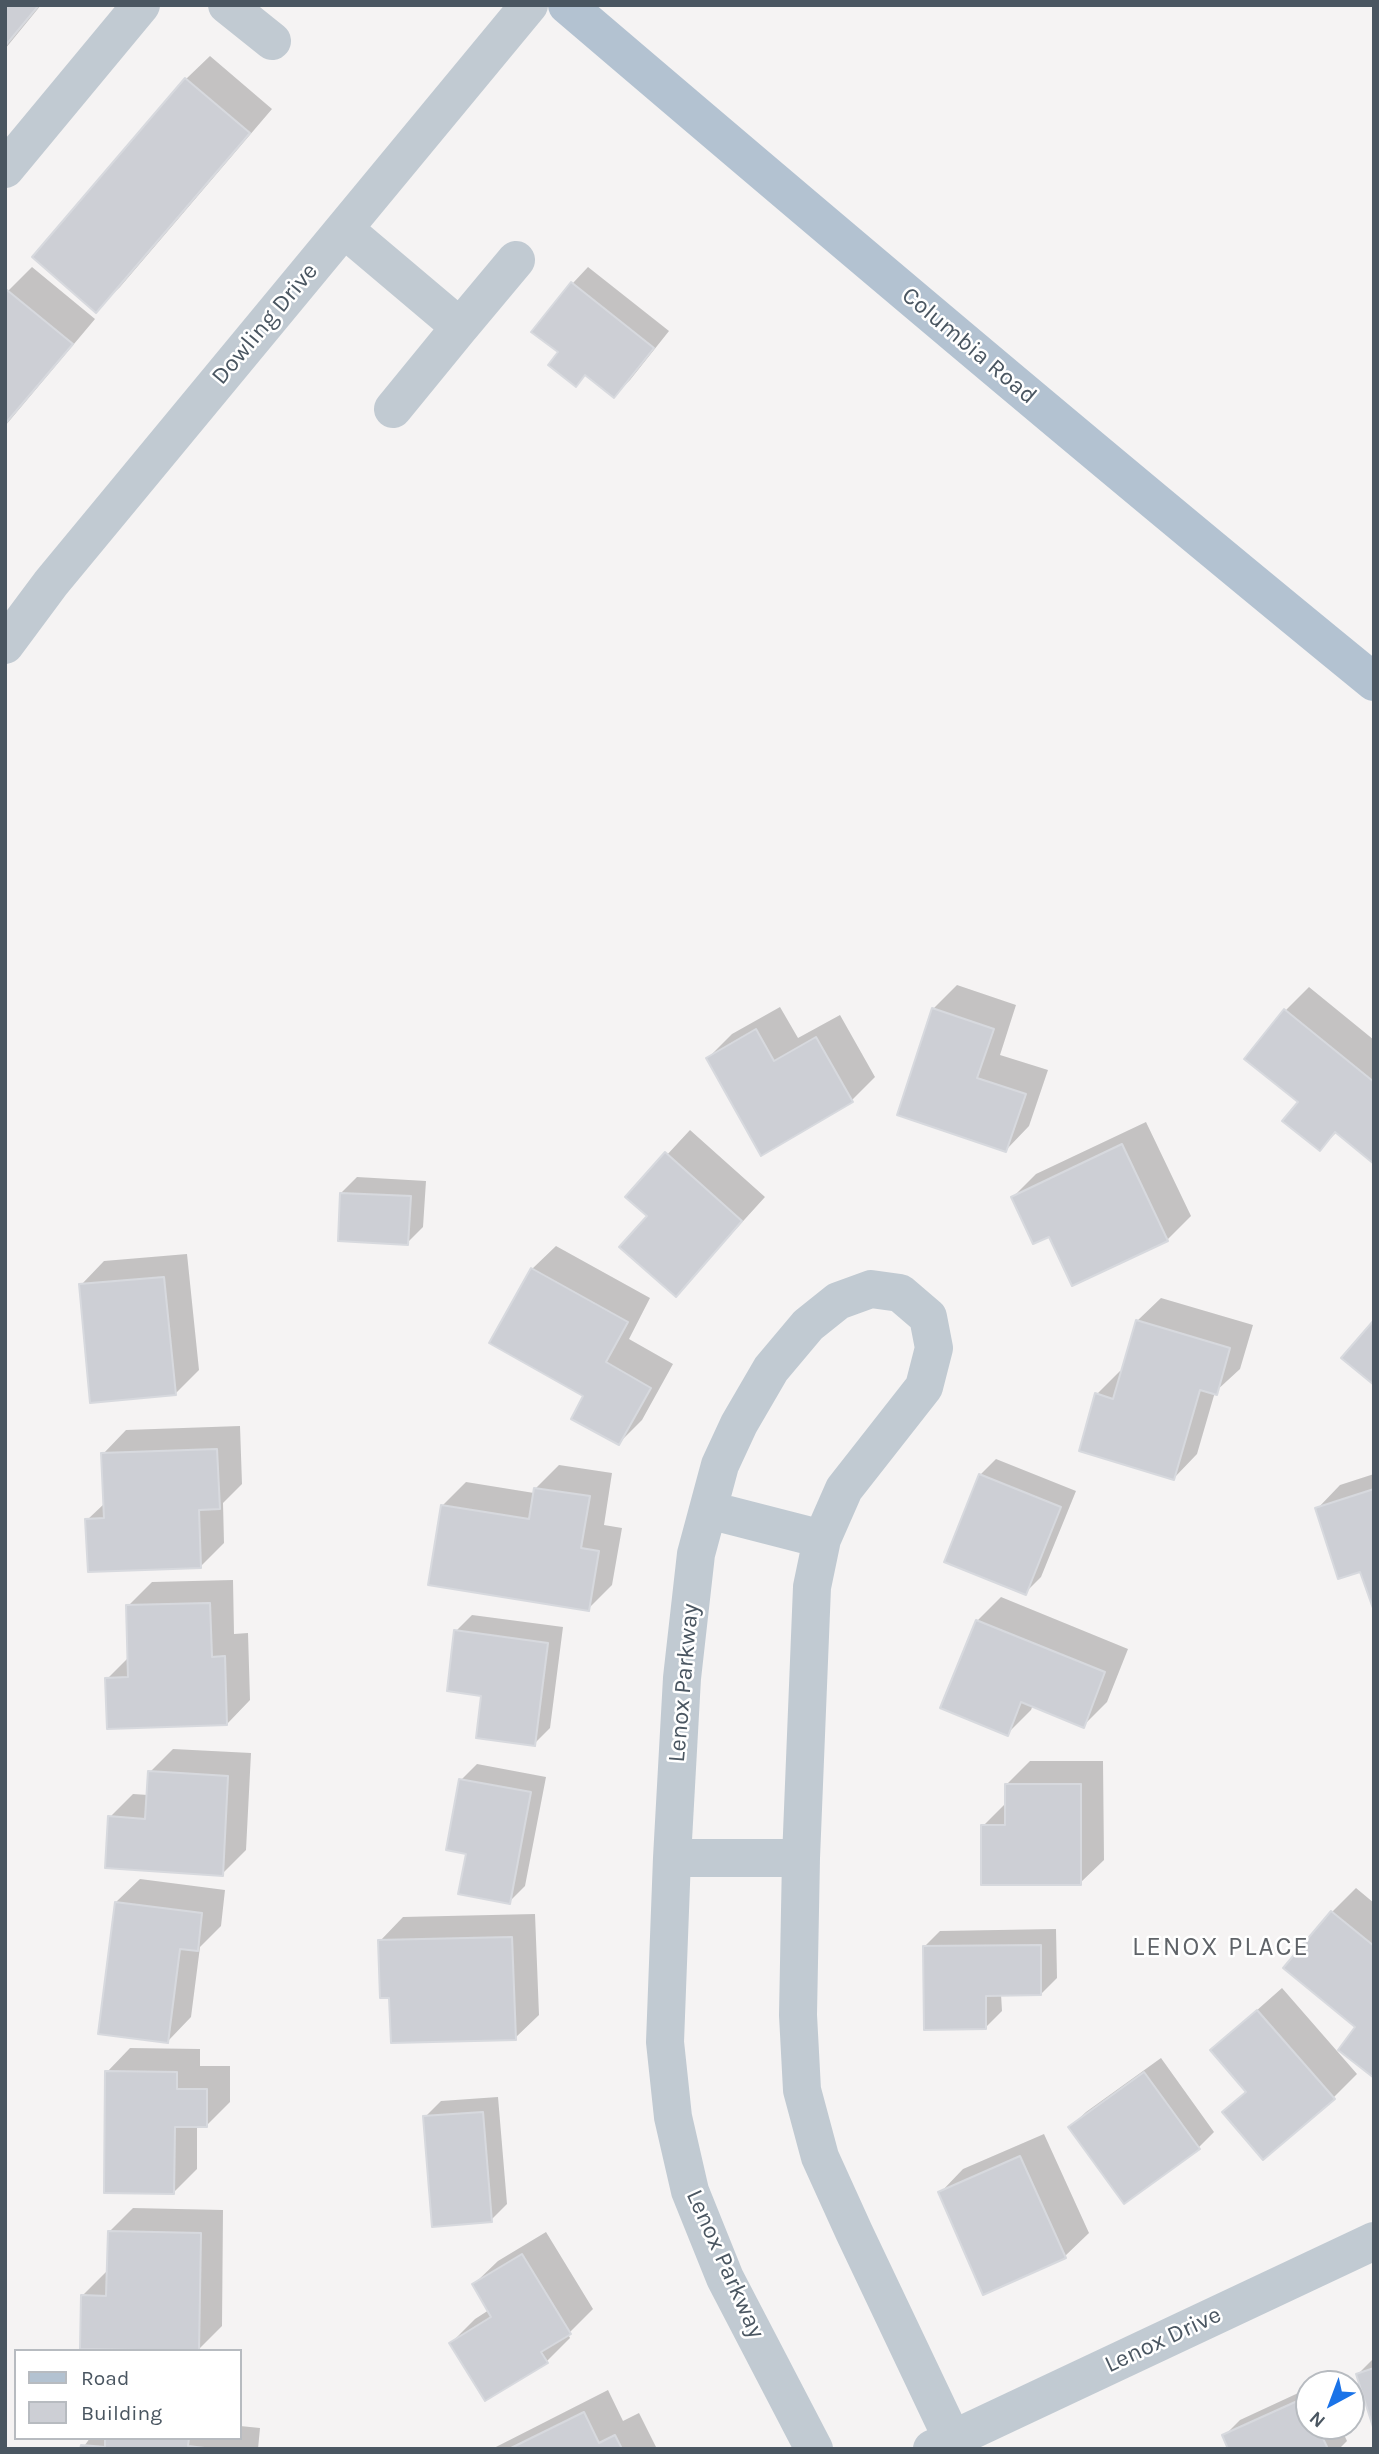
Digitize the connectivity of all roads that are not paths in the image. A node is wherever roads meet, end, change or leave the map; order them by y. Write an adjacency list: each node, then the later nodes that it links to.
1 (141, 5): 6 (street)
2 (227, 5): 5 (street)
3 (529, 5): 7 (street, Dowling Drive)
4 (567, 5): 12 (main road, Columbia Road)
5 (272, 41)
6 (5, 169)
7 (344, 229): 9 (street); 11 (street, Dowling Drive)
8 (516, 260): 9 (street)
9 (460, 327): 10 (street)
10 (393, 409)
11 (5, 645)
12 (1374, 682)
13 (709, 1510): 14 (street); 14 (street, Lenox Parkway); 15 (street, Lenox Parkway)
14 (822, 1539): 16 (street, Lenox Parkway)
15 (672, 1858): 16 (street); 19 (street, Lenox Parkway)
16 (801, 1858): 18 (street, Lenox Parkway)
17 (1374, 2241): 18 (street, Lenox Drive)
18 (947, 2445)
19 (814, 2449)

